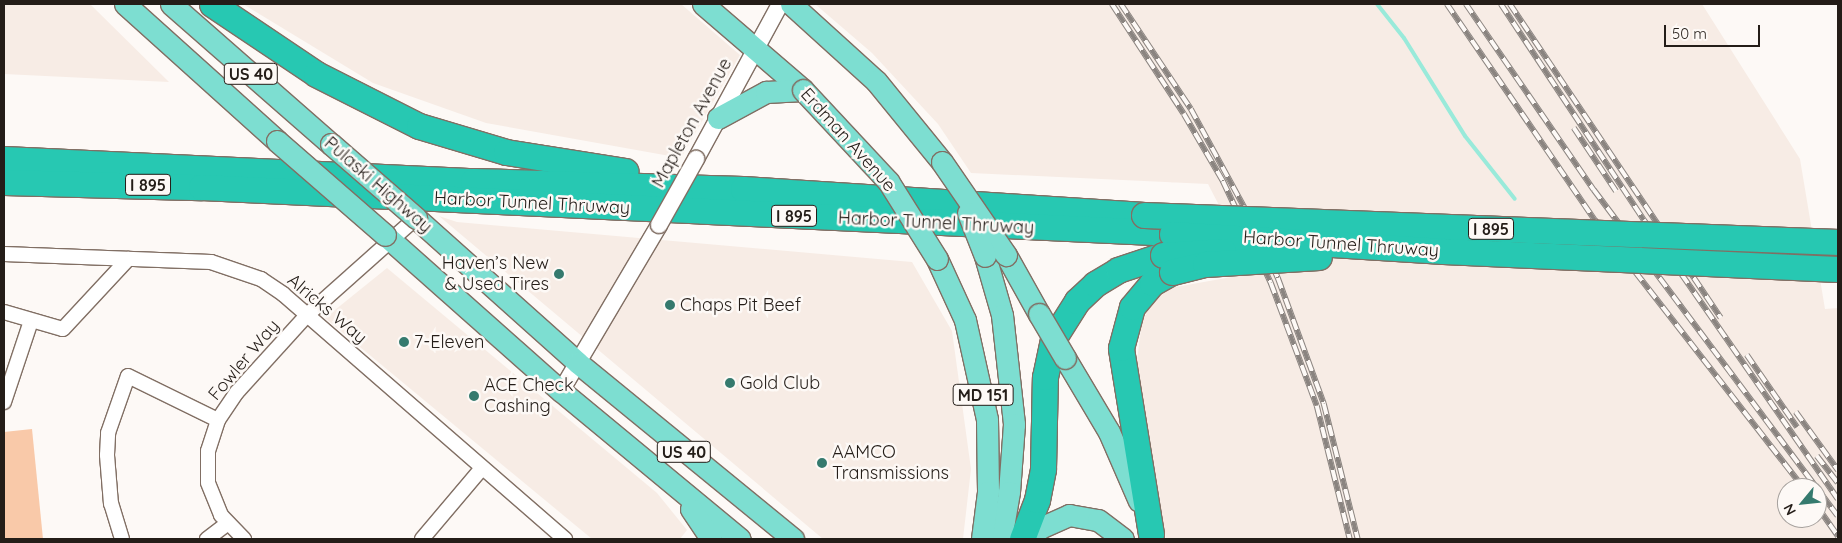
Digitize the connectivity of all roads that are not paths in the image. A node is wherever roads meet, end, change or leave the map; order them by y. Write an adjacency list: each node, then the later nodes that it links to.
1 (125, 4): 17 (main road, Pulaski Highway / US 40, bridge)
2 (171, 4): 15 (main road, Pulaski Highway / US 40, bridge)
3 (212, 4): 9 (highway)
4 (230, 4): 9 (highway)
5 (703, 4): 8 (main road, Erdman Avenue / MD 151)
6 (780, 4): 8 (street, Mapleton Avenue)
7 (791, 4): 21 (main road, MD 151, bridge)
8 (756, 49): 10 (main road, Erdman Avenue / MD 151); 11 (street, Mapleton Avenue)
9 (288, 56): 14 (highway)
10 (804, 90): 11 (main road); 44 (main road, Erdman Avenue / MD 151, bridge)
11 (718, 118): 28 (street, Mapleton Avenue, bridge)
12 (4, 159): 14 (highway, Harbor Tunnel Thruway / I 895)
13 (4, 182): 16 (highway, Harbor Tunnel Thruway / I 895)
14 (743, 189): 16 (highway, Harbor Tunnel Thruway / I 895)
15 (416, 218): 17 (street, Fowler Way); 28 (main road, Pulaski Highway / US 40)
16 (1148, 224): 18 (highway, Harbor Tunnel Thruway / I 895, bridge); 19 (highway, Harbor Tunnel Thruway / I 895, bridge)
17 (392, 237): 26 (street, Fowler Way); 29 (main road, Pulaski Highway / US 40)
18 (1838, 242)
19 (1443, 251): 23 (highway, bridge); 24 (highway, Harbor Tunnel Thruway / I 895, bridge)
20 (4, 254): 22 (street, Alricks Way)
21 (996, 256): 35 (main road, bridge); 45 (main road, MD 151)
22 (128, 259): 26 (street, Alricks Way); 27 (street)
23 (1168, 264): 35 (highway); 46 (highway)
24 (1838, 270)
25 (4, 312): 27 (street)
26 (307, 314): 31 (street, Fowler Way); 32 (street, Alricks Way)
27 (30, 321): 30 (street)
28 (578, 363): 29 (street, Mapleton Avenue); 43 (main road, Pulaski Highway / US 40)
29 (561, 390): 33 (main road, Pulaski Highway / US 40)
30 (4, 402)
31 (218, 420): 34 (street, Fowler Way); 36 (street)
32 (482, 468): 39 (street); 40 (street, Alricks Way)
33 (677, 489): 41 (main road); 42 (main road, Pulaski Highway / US 40)
34 (227, 524): 37 (street); 38 (street, Fowler Way)
35 (1151, 537)
36 (122, 539)
37 (207, 539)
38 (244, 539)
39 (422, 539)
40 (565, 539)
41 (711, 539)
42 (740, 539)
43 (792, 539)
44 (982, 539)
45 (1000, 539)
46 (1022, 539)
47 (1029, 539): 48 (main road)
48 (1123, 539)

